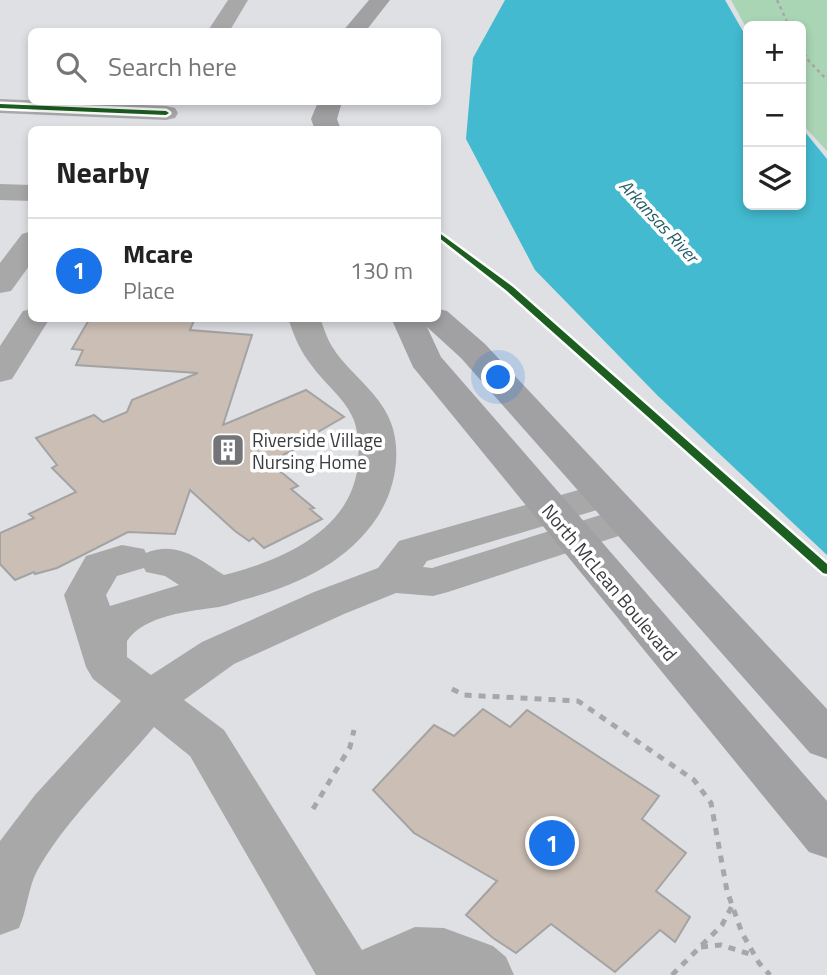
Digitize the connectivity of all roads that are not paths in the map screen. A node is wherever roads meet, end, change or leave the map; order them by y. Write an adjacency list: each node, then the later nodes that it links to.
1 (238, 0): 3 (street)
2 (380, 0): 4 (main road)
3 (220, 28)
4 (356, 28)
5 (329, 105): 8 (main road)
6 (0, 106): 7 (street)
7 (165, 115)
8 (327, 126)
9 (0, 192): 10 (street)
10 (28, 193)
11 (28, 246): 12 (street)
12 (0, 284)
13 (31, 322): 17 (street)
14 (306, 322): 20 (street)
15 (409, 322): 19 (main road, North McLean Boulevard)
16 (440, 322): 18 (main road)
17 (0, 372)
18 (615, 507): 19 (street); 23 (main road)
19 (561, 524): 22 (street); 24 (main road, North McLean Boulevard)
20 (219, 593): 21 (street); 21 (street)
21 (102, 644): 22 (street)
22 (152, 698): 25 (street); 26 (street)
23 (827, 740)
24 (827, 837)
25 (4, 880)
26 (346, 975)
27 (371, 975): 28 (street)
28 (485, 975)

